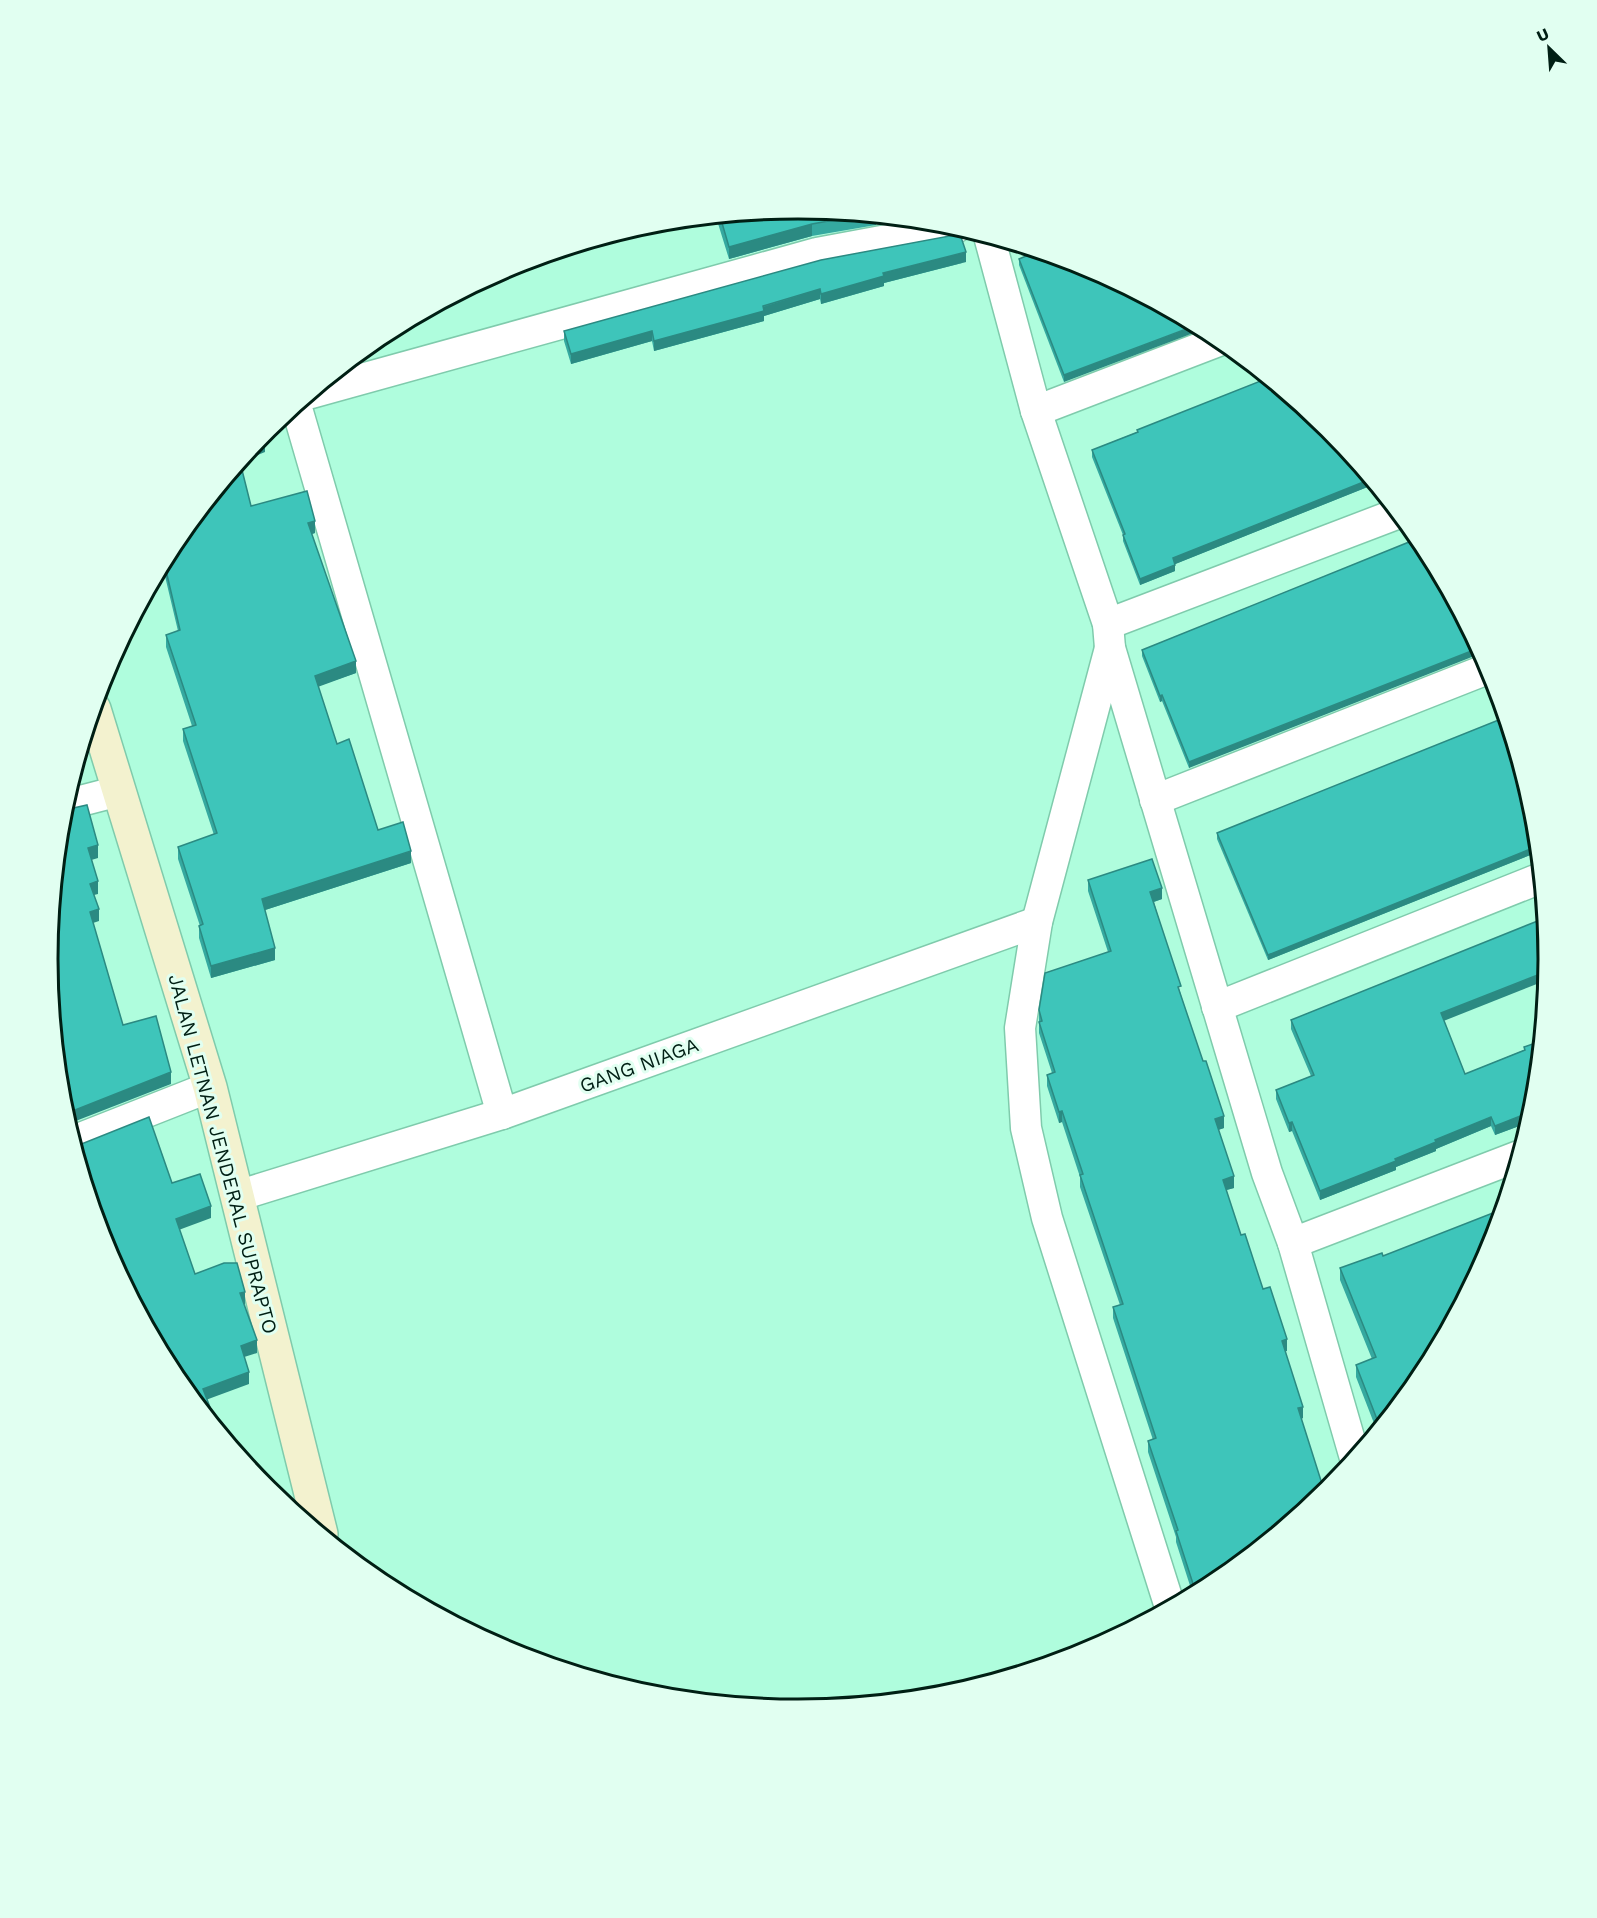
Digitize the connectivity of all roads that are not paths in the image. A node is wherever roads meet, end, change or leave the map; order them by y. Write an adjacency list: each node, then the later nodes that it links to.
1 (933, 231): 4 (street)
2 (991, 244): 5 (street)
3 (1210, 344): 5 (street)
4 (329, 388)
5 (1036, 411): 8 (street)
6 (299, 414): 18 (street)
7 (1391, 516): 8 (street)
8 (1109, 636): 12 (street); 15 (street)
9 (1481, 673): 12 (street)
10 (98, 722): 11 (main road, JALAN LETNAN JENDERAL SUPRAPTO)
11 (119, 791): 13 (street); 17 (main road, JALAN LETNAN JENDERAL SUPRAPTO)
12 (1155, 801): 16 (street)
13 (76, 802)
14 (1534, 881): 16 (street)
15 (1037, 922): 18 (street, GANG NIAGA); 25 (street)
16 (1217, 1007): 22 (street)
17 (210, 1088): 19 (street); 21 (main road, JALAN LETNAN JENDERAL SUPRAPTO)
18 (502, 1114): 21 (street, GANG NIAGA)
19 (81, 1138)
20 (1510, 1159): 22 (street)
21 (237, 1196): 24 (main road, JALAN LETNAN JENDERAL SUPRAPTO)
22 (1293, 1243): 23 (street)
23 (1353, 1450)
24 (318, 1521)
25 (1168, 1600)

